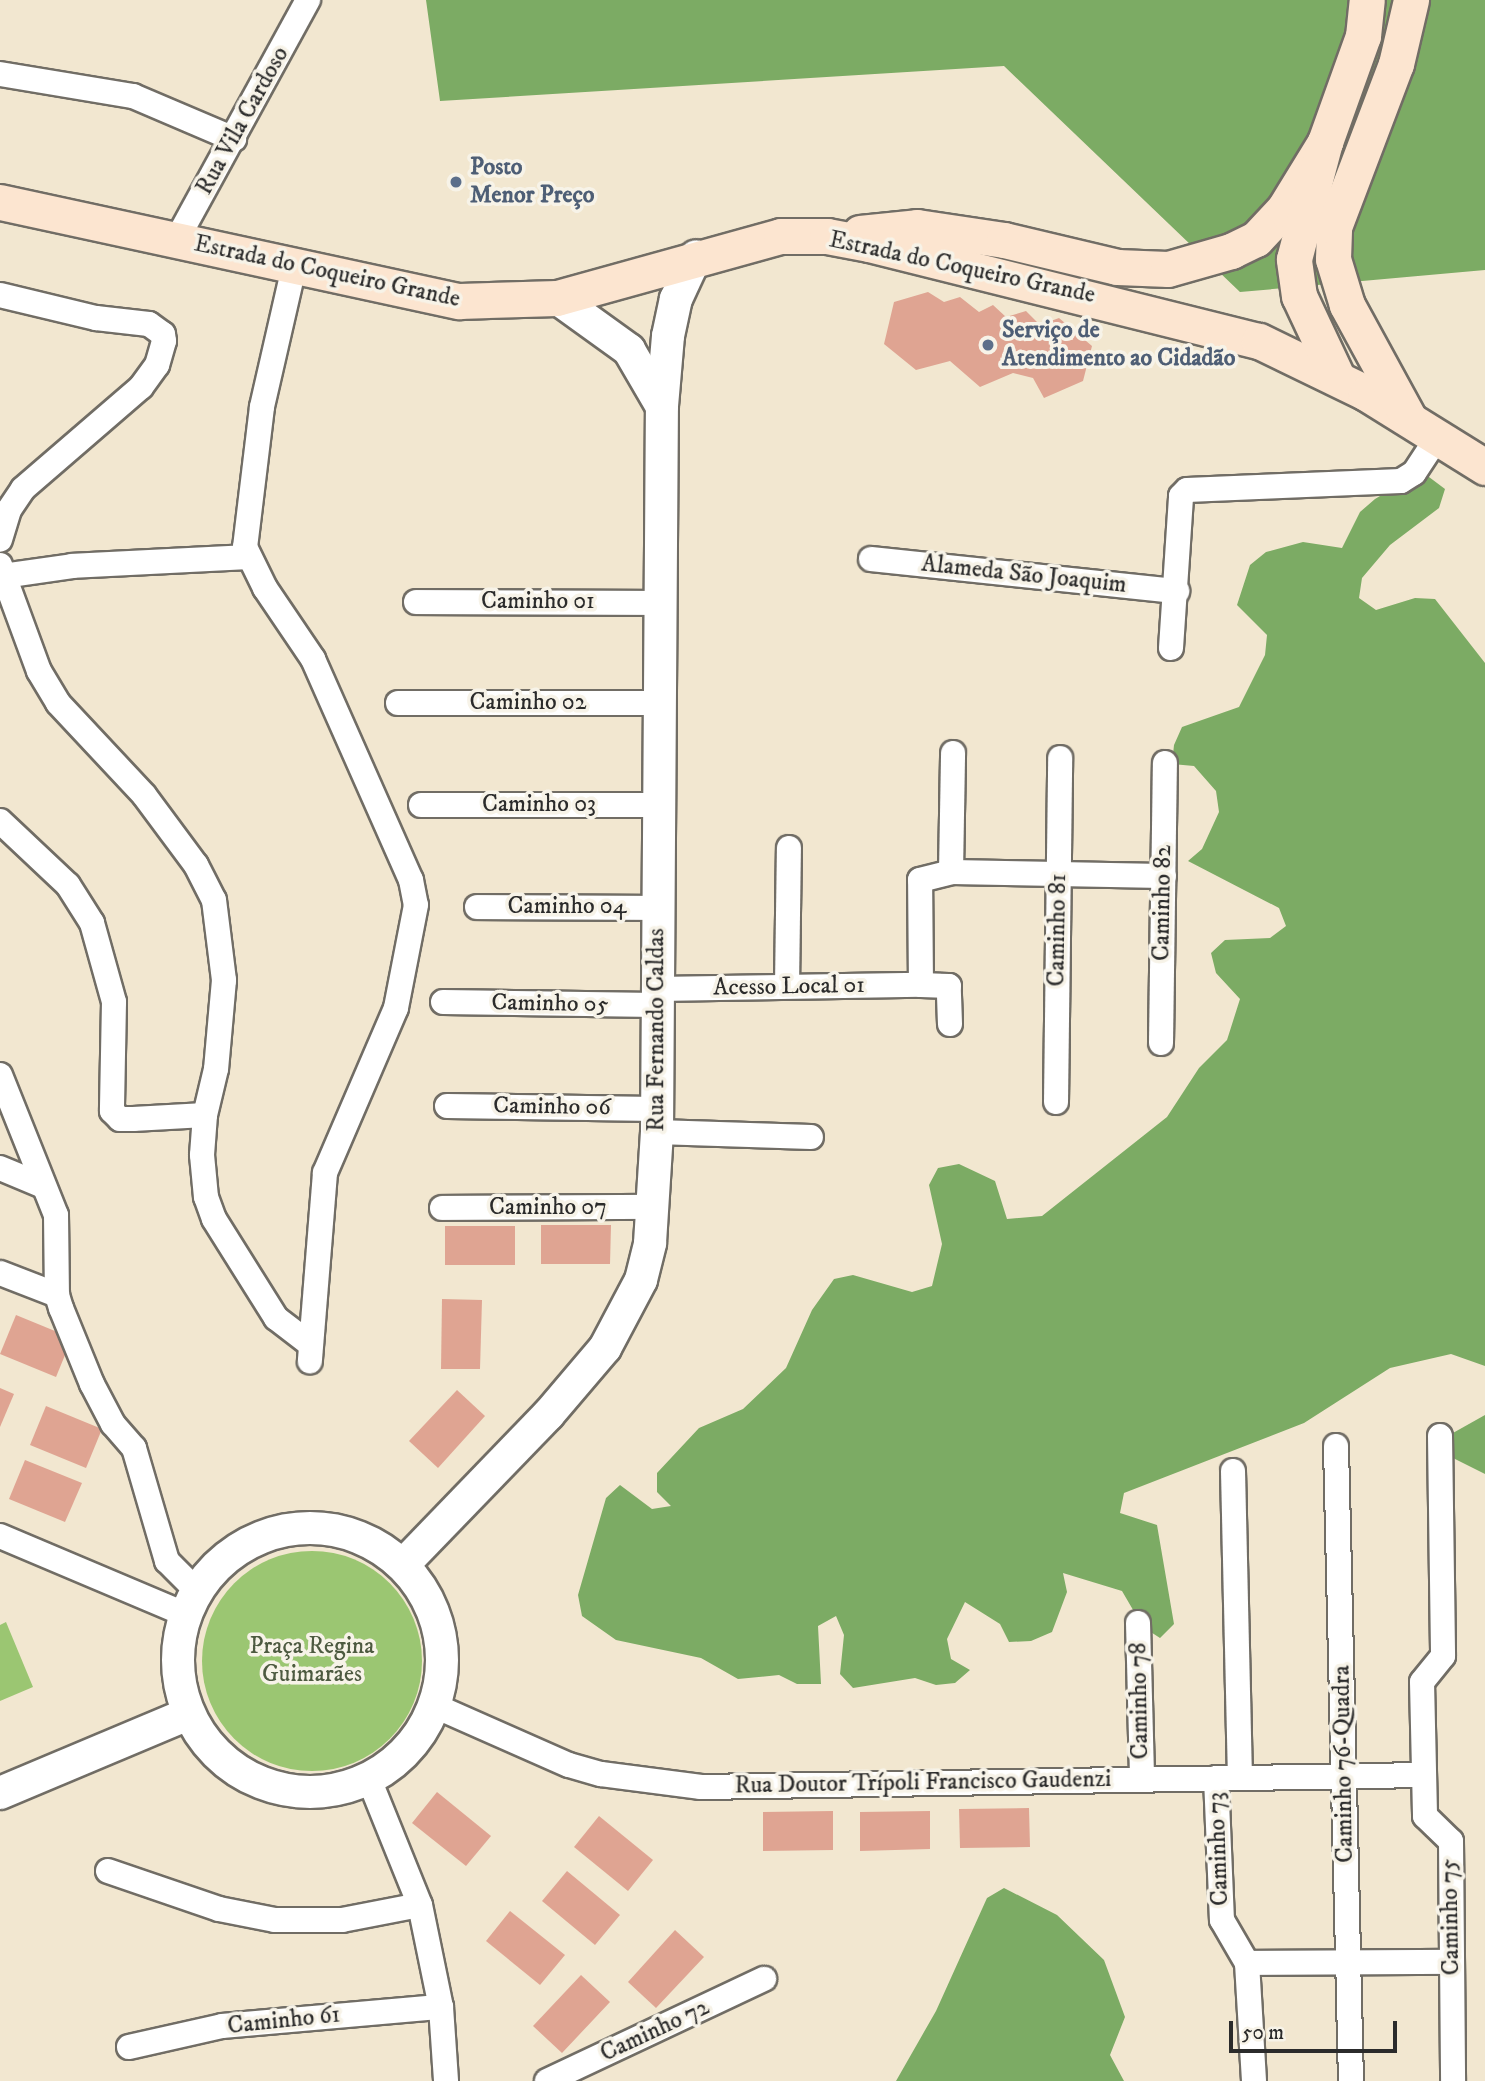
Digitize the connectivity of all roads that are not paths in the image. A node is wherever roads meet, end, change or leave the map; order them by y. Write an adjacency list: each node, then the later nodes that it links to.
1 (1367, 0): 6 (main road)
2 (1411, 0): 18 (main road)
3 (300, 2): 5 (street, Rua Vila Cardoso)
4 (0, 74): 5 (street)
5 (234, 139): 9 (street, Rua Vila Cardoso)
6 (1325, 142): 8 (main road); 16 (main road)
7 (0, 202): 9 (main road, Estrada do Coqueiro Grande)
8 (827, 236): 10 (main road, Estrada do Coqueiro Grande); 16 (main road, Estrada do Coqueiro Grande)
9 (176, 241): 11 (main road, Estrada do Coqueiro Grande)
10 (696, 256): 13 (main road, Estrada do Coqueiro Grande); 14 (street, Rua Fernando Caldas)
11 (294, 267): 13 (main road, Estrada do Coqueiro Grande); 21 (street)
12 (0, 295): 20 (street)
13 (557, 298): 15 (street)
14 (668, 336): 15 (street); 17 (street, Rua Fernando Caldas)
15 (629, 350): 17 (street)
16 (1337, 377): 18 (main road, Estrada do Coqueiro Grande)
17 (662, 406): 26 (street, Rua Fernando Caldas)
18 (1423, 429): 19 (main road, Estrada do Coqueiro Grande); 24 (street)
19 (1485, 467)
20 (0, 540)
21 (247, 557): 23 (street); 51 (street)
22 (871, 559): 24 (street, Alameda São Joaquim)
23 (2, 571): 51 (street)
24 (1177, 591): 27 (street)
25 (416, 602): 26 (street, Caminho 01)
26 (659, 603): 29 (street, Rua Fernando Caldas)
27 (1171, 648)
28 (398, 703): 29 (street, Caminho 02)
29 (657, 703): 34 (street, Rua Fernando Caldas)
30 (953, 753): 37 (street)
31 (1060, 758): 38 (street, Caminho 81)
32 (1165, 763): 39 (street, Caminho 82)
33 (421, 805): 34 (street, Caminho 03)
34 (657, 805): 41 (street, Rua Fernando Caldas)
35 (0, 821): 51 (street)
36 (789, 848): 43 (street)
37 (951, 872): 38 (street); 42 (street)
38 (1058, 874): 39 (street); 49 (street, Caminho 81)
39 (1164, 876): 47 (street, Caminho 82)
40 (477, 907): 41 (street, Caminho 04)
41 (658, 908): 44 (street, Rua Fernando Caldas)
42 (921, 985): 43 (street, Acesso Local 01); 46 (street)
43 (787, 986): 44 (street, Acesso Local 01)
44 (657, 997): 45 (street, Caminho 05); 52 (street, Rua Fernando Caldas)
45 (443, 1002)
46 (950, 1024)
47 (1161, 1043)
48 (0, 1075): 55 (street)
49 (1056, 1102)
50 (447, 1106): 52 (street, Caminho 06)
51 (205, 1115)
52 (657, 1120): 53 (street, Caminho 06); 56 (street, Rua Fernando Caldas)
53 (811, 1137)
54 (0, 1168): 55 (street)
55 (40, 1185): 59 (street)
56 (654, 1207): 57 (street, Caminho 07); 64 (street, Rua Fernando Caldas)
57 (442, 1208)
58 (0, 1273): 59 (street)
59 (57, 1295): 65 (street)
60 (1440, 1436): 69 (street, Caminho 75)
61 (1336, 1446): 70 (street, Caminho 76-Quadra)
62 (1233, 1471): 72 (street, Caminho 73)
63 (0, 1536): 65 (street)
64 (403, 1565): 65 (street); 67 (street)
65 (191, 1603): 68 (street)
66 (1138, 1623): 71 (street, Caminho 78)
67 (435, 1706): 71 (street, Rua Doutor Trípoli Francisco Gaudenzi); 73 (street)
68 (188, 1714): 73 (street); 74 (street)
69 (1424, 1775): 70 (street, Rua Doutor Trípoli Francisco Gaudenzi); 77 (street, Caminho 75)
70 (1345, 1776): 72 (street, Rua Doutor Trípoli Francisco Gaudenzi); 79 (street, Caminho 76-Quadra)
71 (1142, 1778): 72 (street, Rua Doutor Trípoli Francisco Gaudenzi)
72 (1228, 1778): 78 (street, Caminho 73)
73 (369, 1779): 76 (street)
74 (0, 1793)
75 (108, 1871): 76 (street)
76 (420, 1905): 81 (street)
77 (1452, 1962): 79 (street); 87 (street, Caminho 75)
78 (1247, 1963): 79 (street); 85 (street, Caminho 73)
79 (1349, 1963): 86 (street, Caminho 76-Quadra)
80 (764, 1979): 84 (street, Caminho 72)
81 (441, 2007): 82 (street, Caminho 61); 83 (street)
82 (129, 2047)
83 (446, 2081)
84 (547, 2081)
85 (1254, 2081)
86 (1351, 2081)
87 (1453, 2081)

